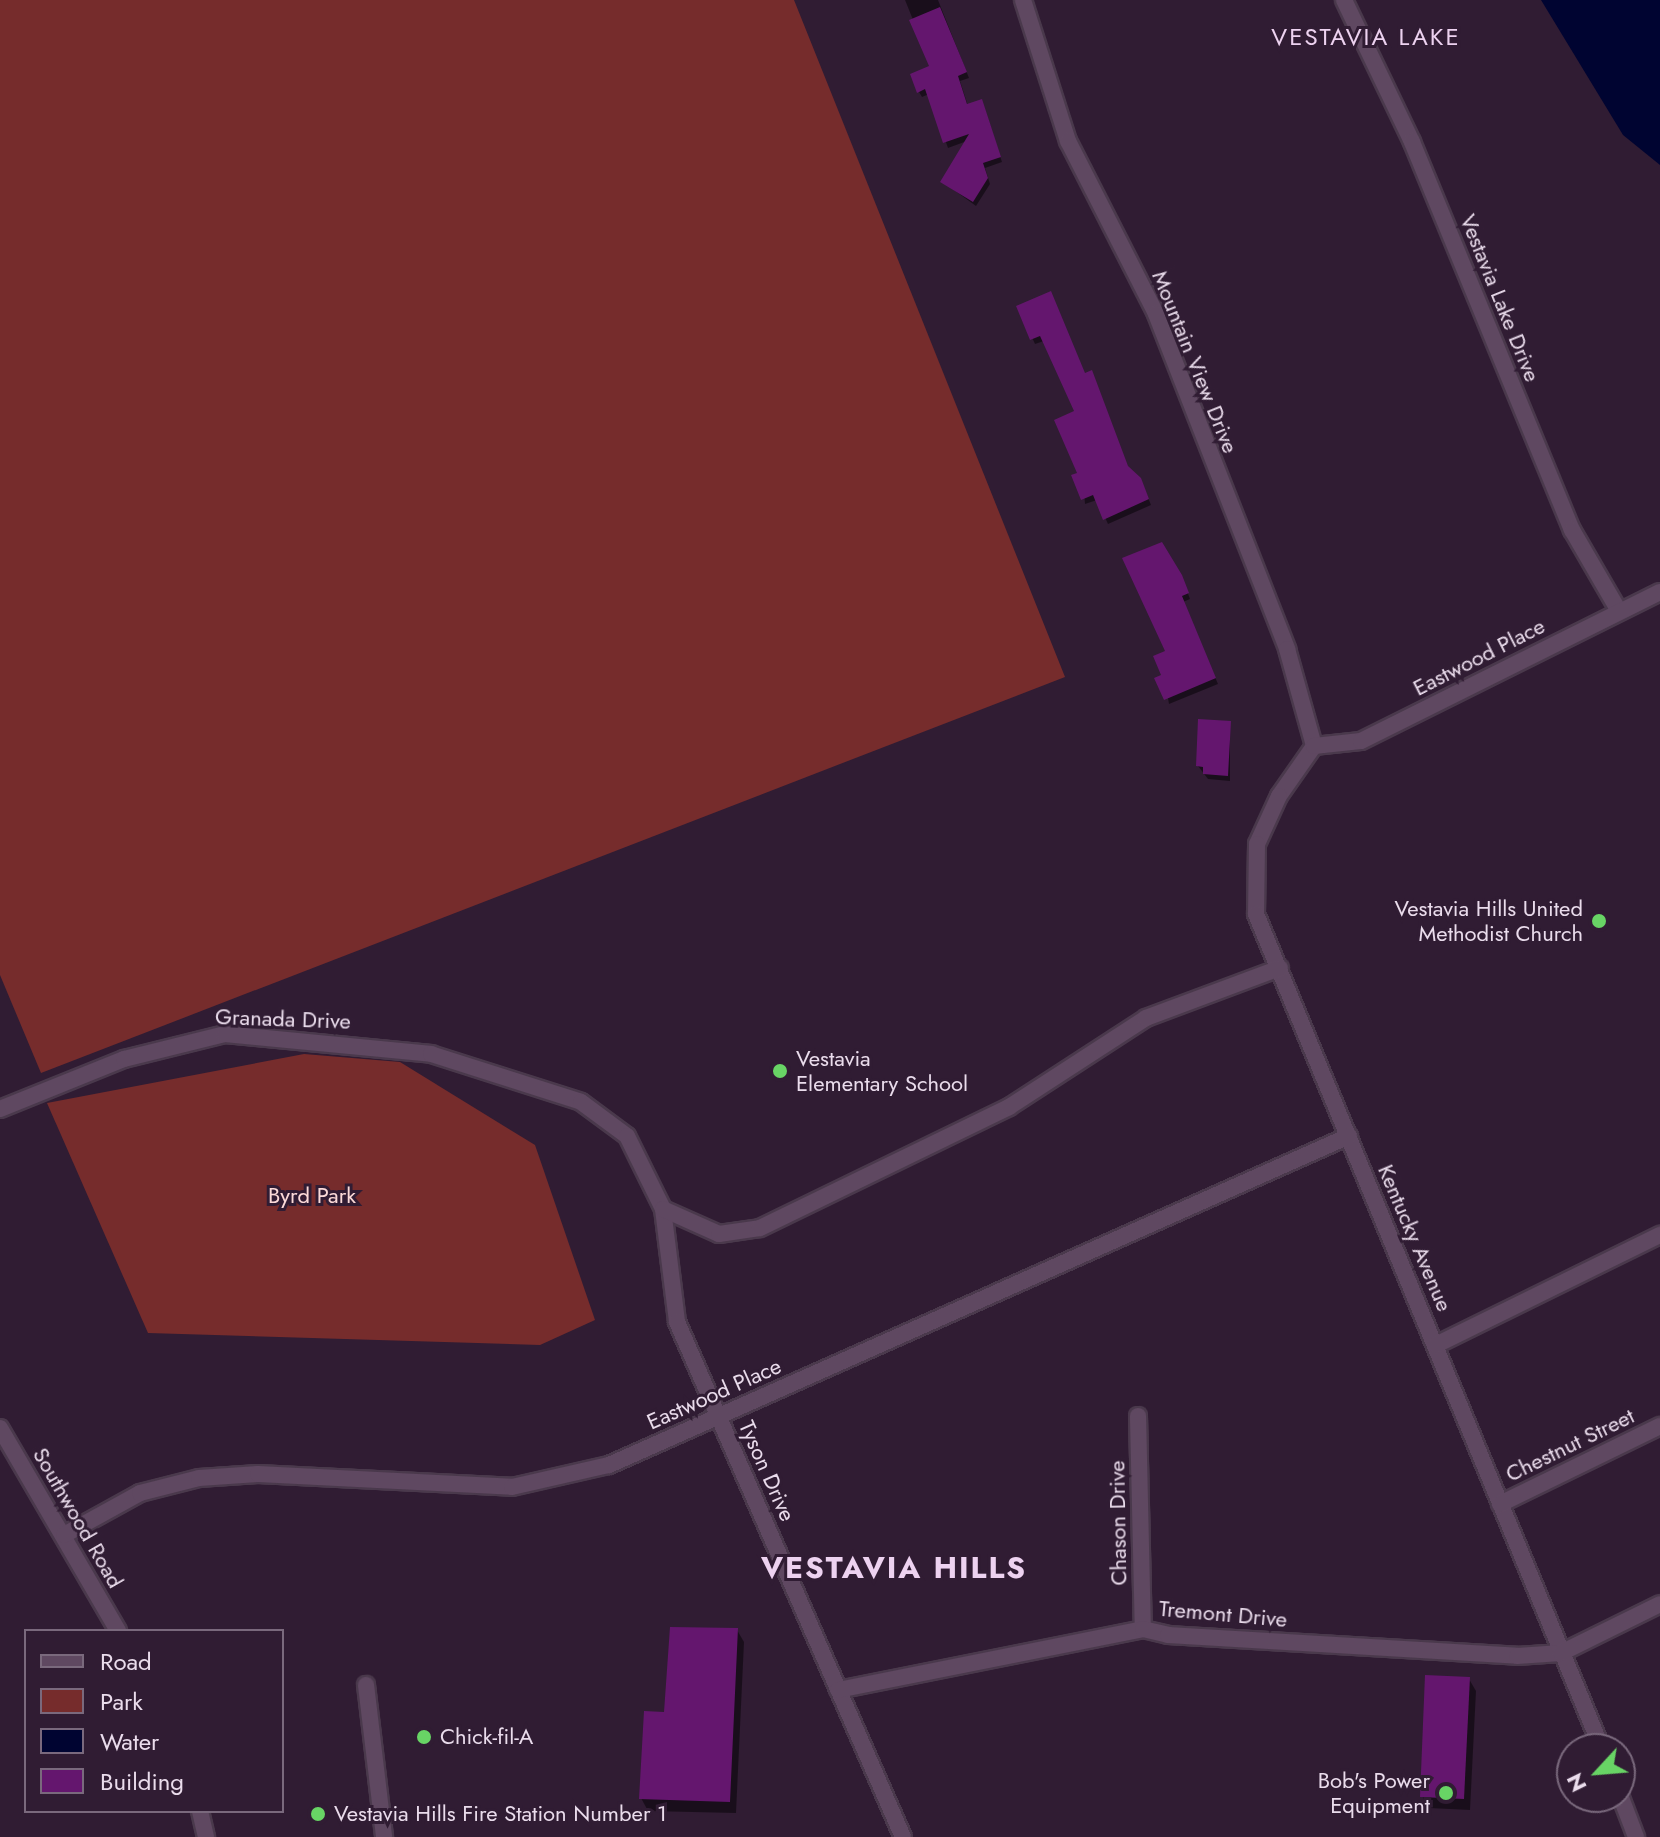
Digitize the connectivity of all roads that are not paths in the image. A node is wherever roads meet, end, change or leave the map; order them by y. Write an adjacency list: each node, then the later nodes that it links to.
1 (1023, 0): 5 (street, Mountain View Drive)
2 (1344, 0): 4 (street, Vestavia Lake Drive)
3 (1660, 592): 4 (street, Eastwood Place)
4 (1619, 611): 5 (street, Eastwood Place)
5 (1314, 746): 6 (street, Kentucky Avenue)
6 (1280, 968): 9 (street, Kentucky Avenue); 10 (street)
7 (431, 1054): 8 (street, Granada Drive); 10 (street, Tyson Drive)
8 (0, 1109)
9 (1349, 1136): 12 (street, Kentucky Avenue); 13 (street, Eastwood Place)
10 (663, 1209): 13 (street, Tyson Drive)
11 (1660, 1235): 12 (street)
12 (1436, 1345): 17 (street, Kentucky Avenue)
13 (718, 1415): 18 (street, Eastwood Place); 24 (street, Tyson Drive)
14 (1138, 1416): 21 (street, Chason Drive)
15 (1660, 1426): 17 (street, Chestnut Street)
16 (0, 1428): 18 (street, Southwood Road)
17 (1500, 1504): 22 (street, Kentucky Avenue)
18 (64, 1535): 20 (street, Southwood Road)
19 (1660, 1604): 22 (street)
20 (117, 1629)
21 (1143, 1629): 22 (street, Tremont Drive); 24 (street, Tremont Drive)
22 (1561, 1653): 25 (street, Kentucky Avenue)
23 (366, 1685): 29 (street)
24 (838, 1690): 30 (street, Tyson Drive)
25 (1595, 1733)
26 (200, 1813): 28 (street)
27 (1627, 1813): 31 (street)
28 (206, 1837)
29 (384, 1837)
30 (903, 1837)
31 (1636, 1837)

